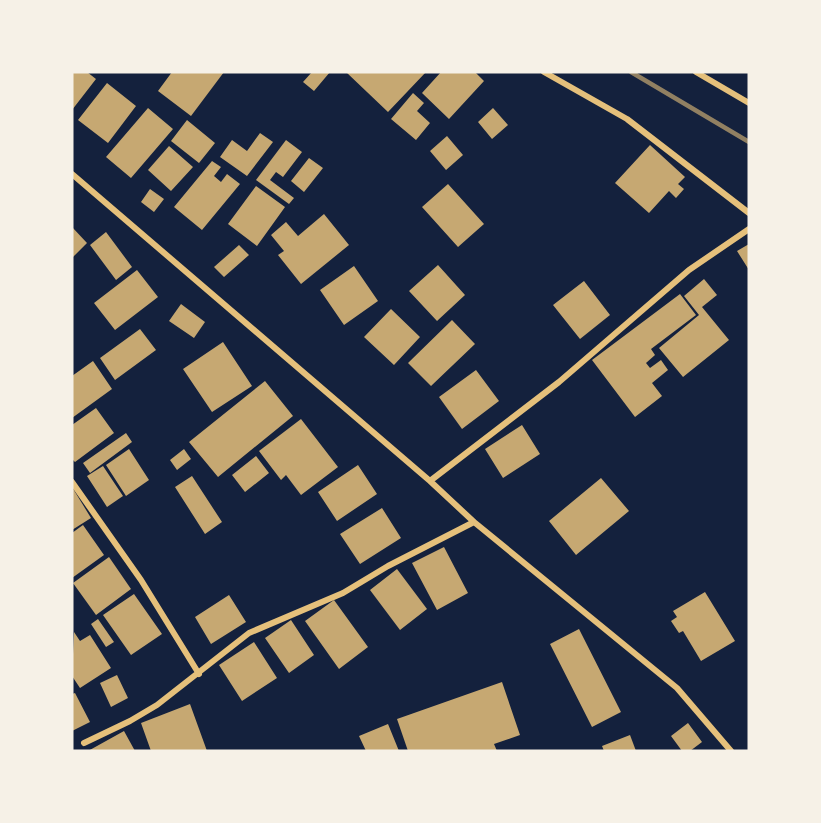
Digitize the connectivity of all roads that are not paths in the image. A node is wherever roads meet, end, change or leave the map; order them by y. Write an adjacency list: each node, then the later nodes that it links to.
1 (544, 72): 5 (street)
2 (696, 72): 3 (street)
3 (749, 103)
4 (72, 174): 8 (street)
5 (749, 213)
6 (749, 228): 8 (street)
7 (72, 482): 10 (street)
8 (430, 482): 9 (street)
9 (474, 522): 10 (street); 12 (street)
10 (199, 674): 11 (street)
11 (84, 743)
12 (731, 751)

